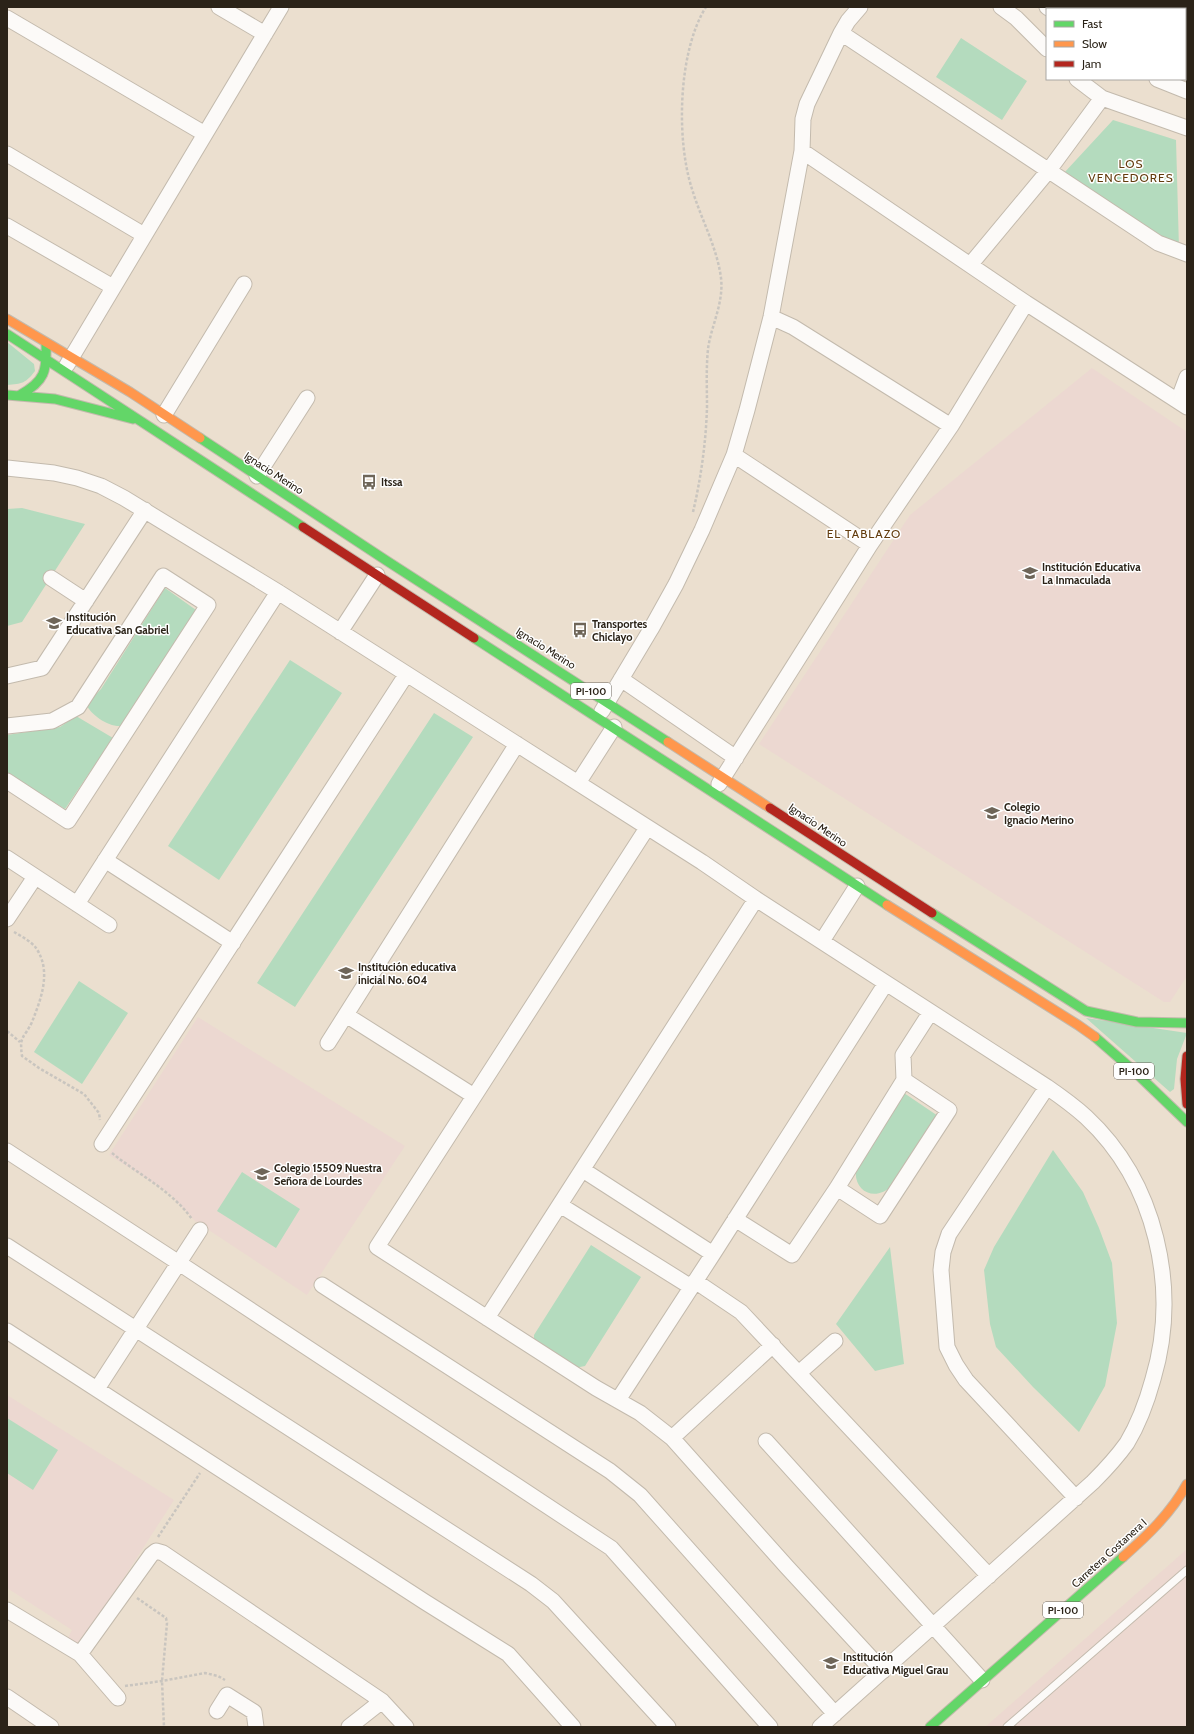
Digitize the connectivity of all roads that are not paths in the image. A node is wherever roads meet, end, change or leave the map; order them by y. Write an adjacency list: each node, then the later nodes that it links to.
1 (219, 7): 8 (street)
2 (281, 7): 8 (street)
3 (860, 7): 7 (street)
4 (1001, 7): 5 (street)
5 (1020, 13): 9 (street)
6 (7, 18): 15 (street)
7 (841, 33): 16 (street); 18 (street)
8 (265, 34): 15 (street)
9 (1046, 48)
10 (1078, 80): 13 (street)
11 (1160, 80): 12 (street)
12 (1187, 91)
13 (1102, 98): 14 (street); 18 (street)
14 (1187, 128)
15 (205, 134): 20 (street)
16 (802, 151): 22 (street); 26 (street)
17 (7, 154): 20 (street)
18 (1049, 170): 21 (street); 22 (street)
19 (7, 226): 24 (street)
20 (144, 234): 24 (street)
21 (1187, 254)
22 (970, 265): 25 (street)
23 (244, 284): 38 (street)
24 (113, 287): 30 (street)
25 (1026, 303): 37 (street); 40 (street)
26 (771, 317): 40 (street); 41 (street)
27 (7, 319): 29 (main road, Ignacio Merino / PI-100)
28 (7, 334): 31 (main road, PI-100)
29 (46, 342): 30 (main road, Ignacio Merino / PI-100); 31 (main road)
30 (71, 357): 32 (street); 38 (main road, Ignacio Merino / PI-100)
31 (47, 361): 32 (main road, PI-100); 35 (main road)
32 (63, 372): 39 (main road, PI-100)
33 (1187, 377): 37 (street)
34 (7, 395): 35 (main road)
35 (20, 395): 39 (main road)
36 (307, 398): 43 (street)
37 (1182, 404)
38 (164, 415): 43 (main road, Ignacio Merino / PI-100)
39 (145, 423): 46 (main road, PI-100)
40 (951, 426): 45 (street)
41 (734, 455): 45 (street); 53 (street)
42 (7, 468): 44 (street)
43 (257, 476): 54 (main road, Ignacio Merino / PI-100)
44 (145, 510): 48 (street); 49 (street)
45 (870, 545): 59 (street)
46 (377, 575): 50 (street); 55 (main road, PI-100)
47 (50, 578): 49 (street)
48 (278, 592): 50 (street); 66 (street)
49 (86, 601): 52 (street)
50 (340, 632): 51 (street)
51 (406, 675): 58 (street); 74 (street)
52 (7, 676)
53 (621, 679): 54 (street); 59 (street)
54 (607, 701): 55 (street); 60 (main road, Ignacio Merino / PI-100)
55 (598, 717): 57 (main road, PI-100)
56 (7, 726): 61 (street)
57 (614, 727): 62 (street); 63 (main road, PI-100)
58 (517, 744): 62 (street); 77 (street)
59 (736, 758): 60 (street)
60 (723, 777): 63 (street); 78 (main road, Ignacio Merino / PI-100)
61 (7, 781)
62 (578, 783): 64 (street)
63 (713, 792): 68 (main road, PI-100)
64 (647, 828): 69 (street); 83 (street)
65 (7, 858): 67 (street)
66 (105, 860): 70 (street); 74 (street)
67 (35, 877): 70 (street); 71 (street)
68 (857, 886): 73 (street); 85 (main road, PI-100)
69 (756, 899): 73 (street); 88 (street)
70 (77, 904): 72 (street)
71 (10, 925)
72 (110, 925)
73 (822, 941): 75 (street)
74 (232, 944): 86 (street)
75 (886, 983): 76 (street); 91 (street)
76 (930, 1012): 81 (street); 82 (street)
77 (346, 1014): 79 (street); 83 (street)
78 (1187, 1023)
79 (328, 1042)
80 (1187, 1056): 84 (main road)
81 (904, 1080): 89 (street); 89 (street)
82 (1047, 1087): 109 (street); 109 (street)
83 (474, 1096): 98 (street)
84 (1187, 1104)
85 (1187, 1122)
86 (102, 1144)
87 (7, 1151): 95 (street)
88 (583, 1170): 90 (street); 94 (street)
89 (837, 1188): 91 (street)
90 (560, 1205): 96 (street); 98 (street)
91 (735, 1219): 94 (street)
92 (200, 1230): 95 (street)
93 (7, 1246): 99 (street)
94 (713, 1254): 96 (street)
95 (179, 1263): 99 (street); 128 (street)
96 (693, 1284): 102 (street); 105 (street)
97 (322, 1285): 121 (street)
98 (487, 1318): 105 (street)
99 (135, 1329): 104 (street); 127 (street)
100 (7, 1331): 104 (street)
101 (835, 1341): 103 (street)
102 (773, 1345): 103 (street); 106 (street)
103 (800, 1372): 111 (street)
104 (97, 1389): 126 (street)
105 (618, 1400): 106 (street)
106 (672, 1438): 115 (street)
107 (766, 1441): 113 (street)
108 (1187, 1484): 116 (main road, Carretera Costanera I / PI-100)
109 (1076, 1498): 111 (street)
110 (1187, 1570): 131 (lane)
111 (989, 1576): 113 (street)
112 (7, 1610): 114 (street)
113 (933, 1626): 115 (street); 116 (street)
114 (80, 1654): 118 (street); 119 (street)
115 (883, 1671): 121 (street)
116 (982, 1680): 130 (main road, Carretera Costanera I / PI-100)
117 (7, 1697): 122 (street)
118 (118, 1698)
119 (382, 1700): 124 (street); 125 (street)
120 (217, 1711): 123 (street)
121 (835, 1714): 129 (street)
122 (51, 1727)
123 (256, 1727)
124 (349, 1727)
125 (406, 1727)
126 (573, 1727)
127 (668, 1727)
128 (770, 1727)
129 (820, 1727)
130 (930, 1727)
131 (1007, 1727)

